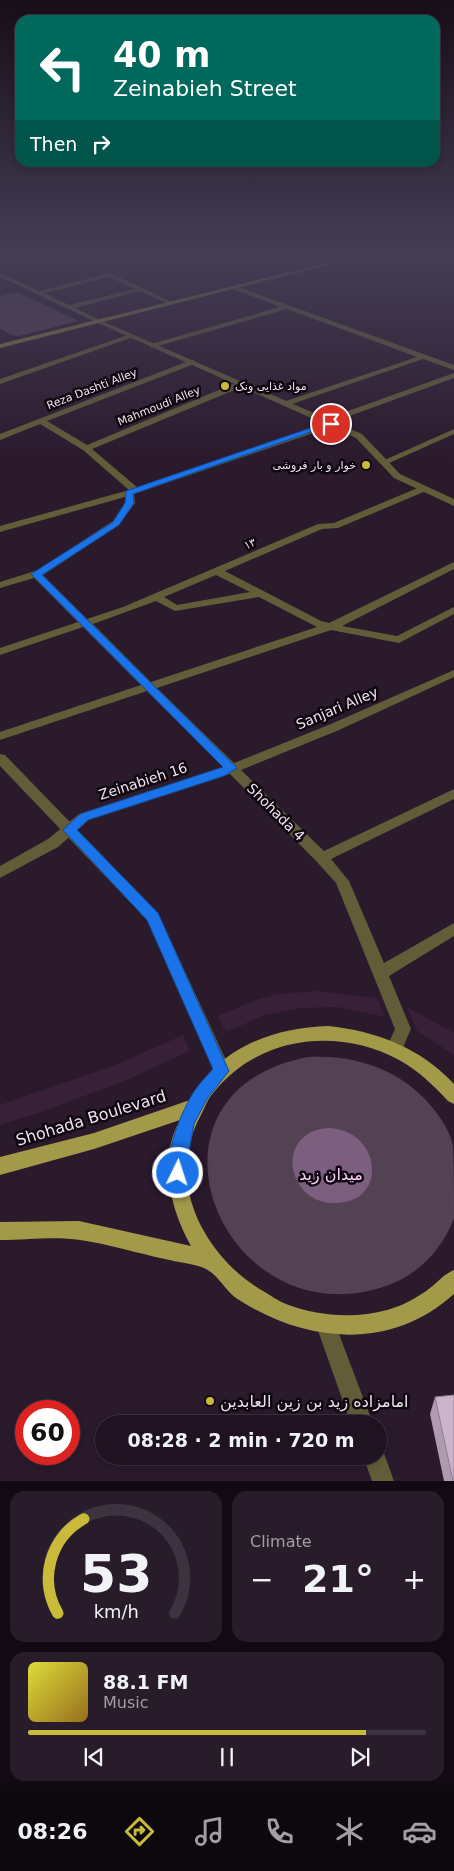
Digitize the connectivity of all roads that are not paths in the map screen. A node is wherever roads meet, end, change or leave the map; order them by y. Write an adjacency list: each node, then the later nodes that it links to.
1 (91, 324): 6 (main road)
2 (105, 324): 5 (street)
3 (229, 324): 7 (street)
4 (334, 324): 8 (street)
5 (131, 336): 7 (street); 12 (street)
6 (2, 344)
7 (154, 346): 9 (street)
8 (423, 357): 10 (street); 14 (street)
9 (191, 362): 13 (street); 15 (street, Reza Dashti Alley)
10 (454, 368)
11 (454, 375): 16 (street)
12 (0, 382)
13 (241, 384): 14 (street); 19 (street, Mahmoudi Alley)
14 (286, 404): 16 (street)
15 (41, 421): 18 (street, Reza Dashti Alley); 19 (street)
16 (328, 423): 20 (street); 22 (street)
17 (454, 431): 20 (street)
18 (0, 437)
19 (86, 448): 22 (street)
20 (384, 462): 21 (street)
21 (423, 489): 23 (street); 26 (street, ۱۳)
22 (132, 492): 24 (street); 27 (street)
23 (454, 503)
24 (0, 529)
25 (454, 565): 33 (street)
26 (217, 571): 29 (street); 30 (street, ۱۳)
27 (36, 574): 28 (street); 32 (street, Shohada 4)
28 (0, 585)
29 (260, 594): 30 (street); 33 (street)
30 (157, 597): 32 (street, ۱۳)
31 (454, 610): 33 (street)
32 (86, 624): 34 (street, ۱۳); 36 (street, Shohada 4)
33 (330, 626): 36 (street)
34 (0, 652)
35 (454, 672): 39 (street, Sanjari Alley)
36 (149, 686): 37 (street); 39 (street, Shohada 4)
37 (0, 736)
38 (0, 758): 41 (street)
39 (231, 768): 41 (street, Zeinabieh 16); 42 (street, Shohada 4)
40 (454, 794): 42 (street)
41 (69, 830): 43 (street, Zeinabieh 16); 47 (street)
42 (322, 858): 45 (street, Shohada 4)
43 (0, 873)
44 (454, 928): 45 (street)
45 (380, 974): 46 (street, Shohada 4)
46 (394, 1049): 47 (main road); 48 (main road)
47 (222, 1071): 49 (main road)
48 (454, 1096)
49 (193, 1107): 50 (main road, Shohada Boulevard); 52 (main road)
50 (0, 1166)
51 (0, 1231): 52 (main road)
52 (210, 1260): 55 (main road)
53 (454, 1280): 54 (main road)
54 (445, 1296): 55 (main road)
55 (326, 1325): 56 (street)
56 (359, 1415)
57 (377, 1465): 58 (street)
58 (383, 1481)

